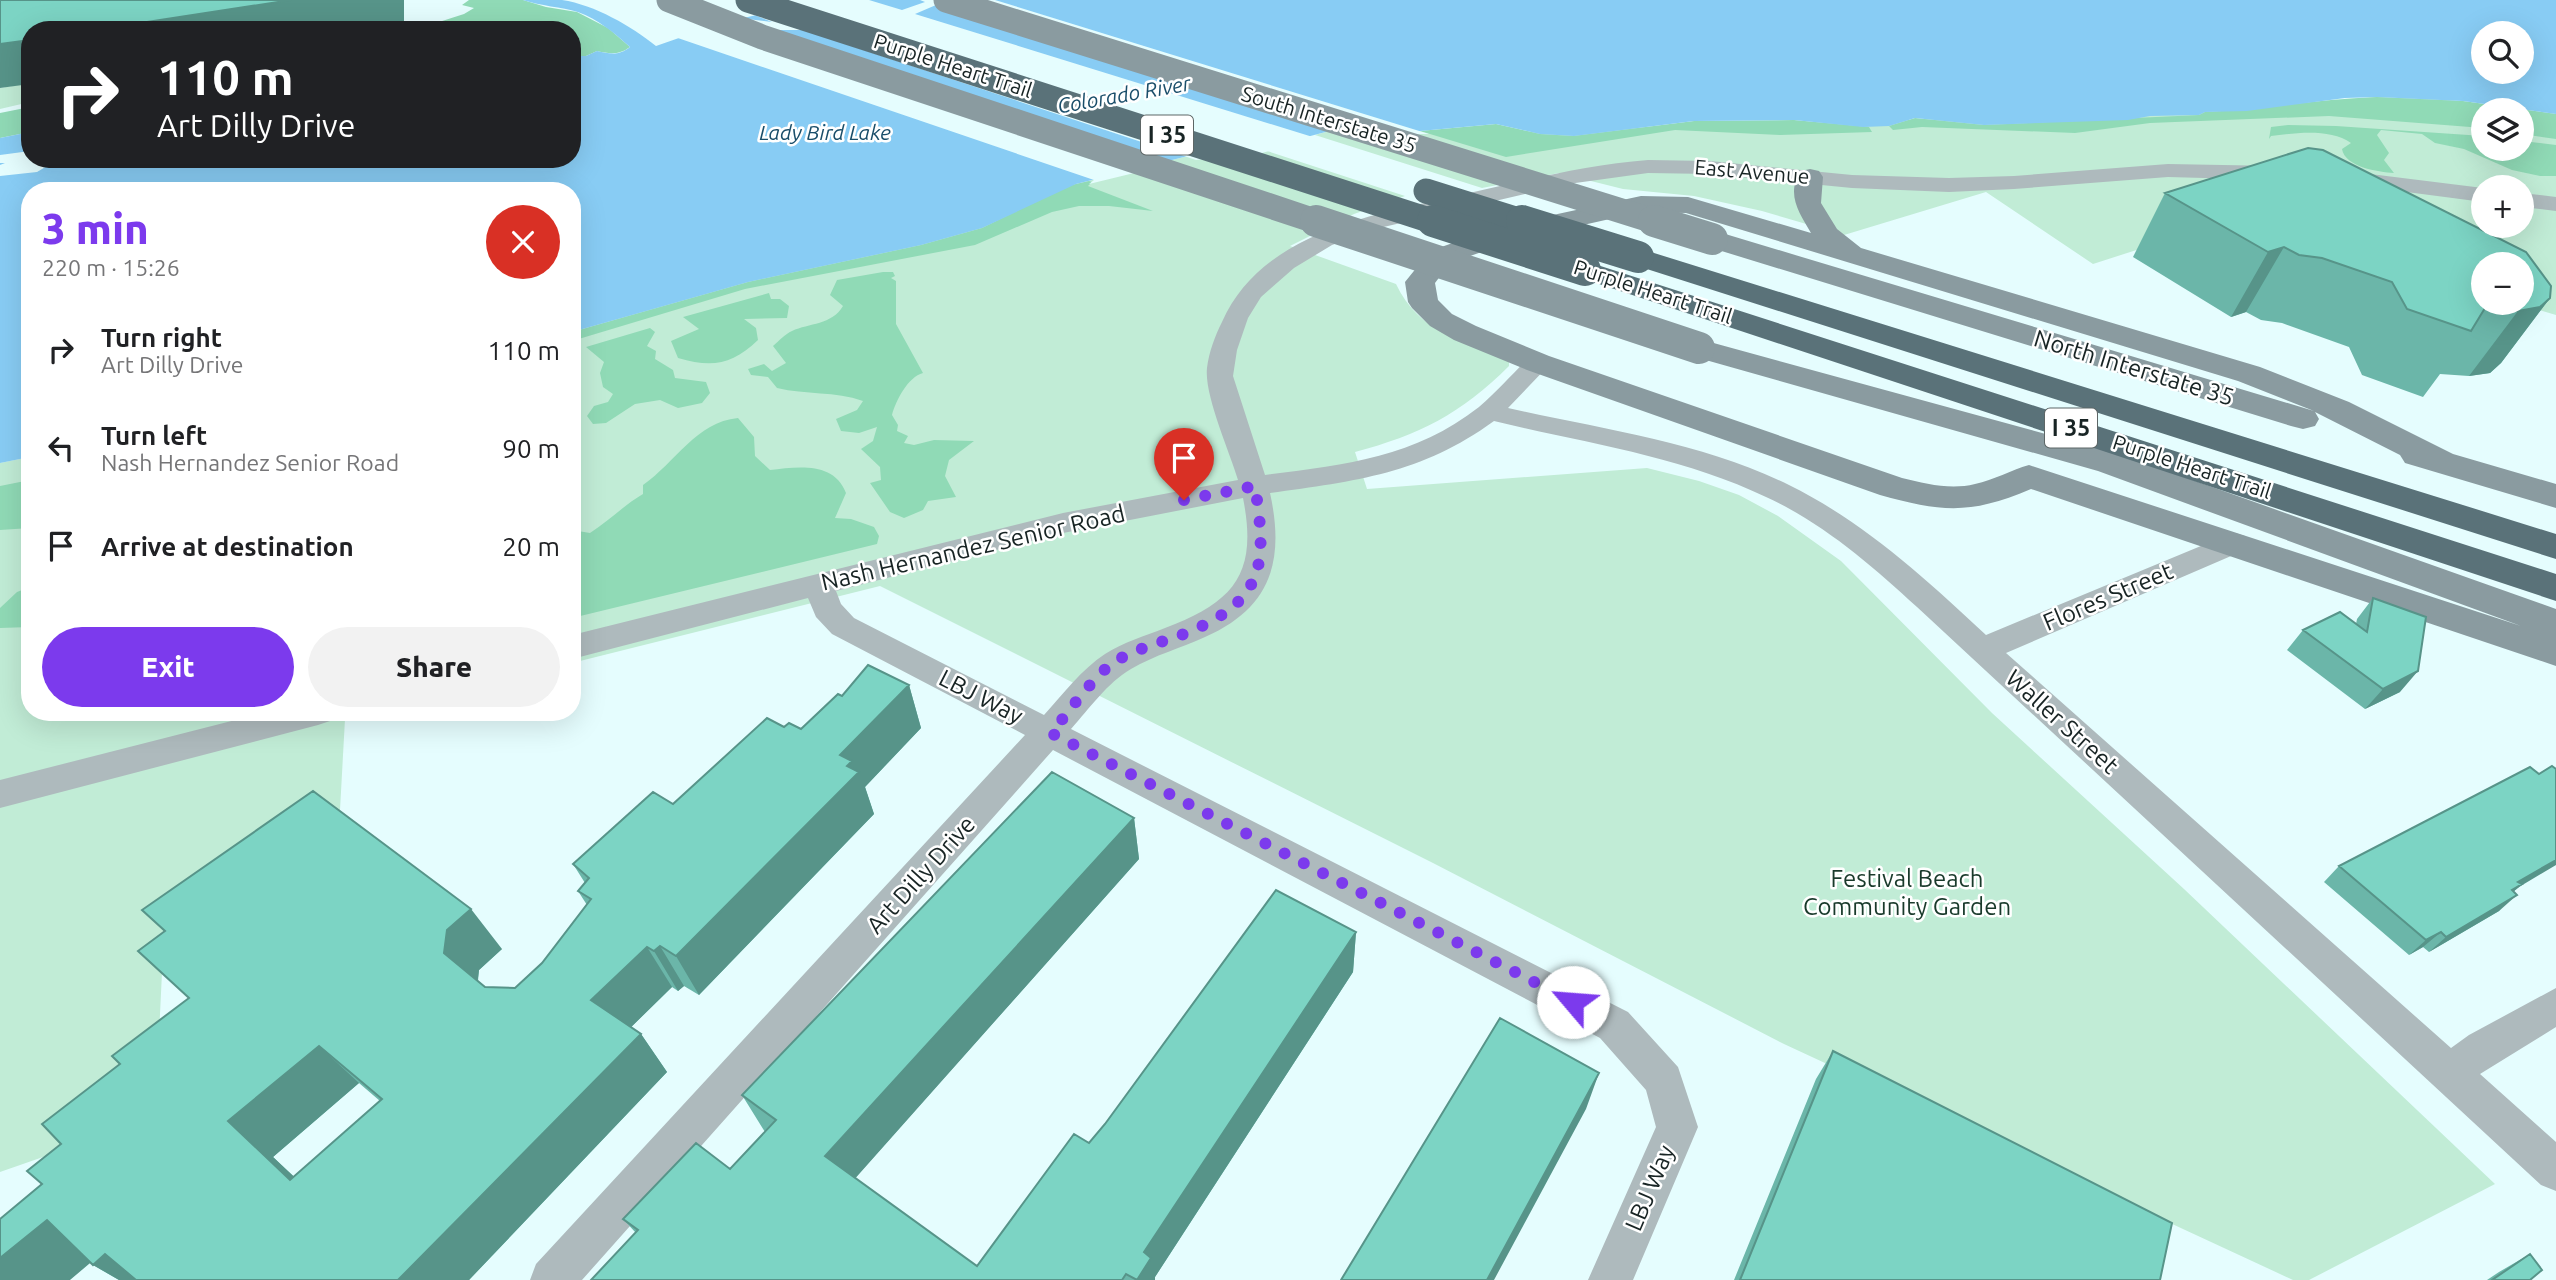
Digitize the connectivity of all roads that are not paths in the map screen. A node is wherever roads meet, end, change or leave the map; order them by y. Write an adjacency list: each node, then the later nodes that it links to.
1 (669, 0): 27 (main road, bridge)
2 (748, 0): 21 (highway, Purple Heart Trail / I 35, bridge)
3 (820, 0): 5 (highway, Purple Heart Trail)
4 (946, 0): 14 (main road, South Interstate 35, bridge)
5 (1071, 79)
6 (2300, 174): 9 (street, East Avenue)
7 (2324, 176): 10 (street)
8 (1401, 182): 23 (highway, Purple Heart Trail / I 35, bridge)
9 (1809, 190): 13 (main road); 15 (main road); 19 (street, East Avenue)
10 (2471, 194)
11 (2534, 201): 12 (street)
12 (2556, 204)
13 (1753, 222): 15 (main road); 16 (main road)
14 (1712, 239): 18 (main road, North Interstate 35)
15 (1853, 253): 18 (main road)
16 (1538, 363): 17 (street, Nash Hernandez Senior Road); 22 (main road)
17 (1489, 412): 19 (street, Nash Hernandez Senior Road); 29 (street, Waller Street)
18 (2441, 462): 20 (main road, North Interstate 35)
19 (1255, 486): 24 (street, Nash Hernandez Senior Road); 32 (street, Art Dilly Drive)
20 (2556, 496)
21 (2316, 507): 25 (highway, Purple Heart Trail / I 35); 26 (highway)
22 (2235, 543): 29 (street, Flores Street); 30 (main road)
23 (2556, 547)
24 (819, 584): 28 (street, Nash Hernandez Senior Road); 32 (street, LBJ Way)
25 (2556, 587)
26 (2556, 608)
27 (2556, 624)
28 (581, 645)
29 (1982, 650): 35 (street, Waller Street)
30 (2556, 652)
31 (283, 721): 33 (street)
32 (1051, 733): 37 (street, Art Dilly Drive); 38 (street, LBJ Way)
33 (0, 794)
34 (2556, 1006): 35 (street)
35 (2450, 1073): 36 (street, Waller Street)
36 (2556, 1170)
37 (552, 1280)
38 (1610, 1280)

